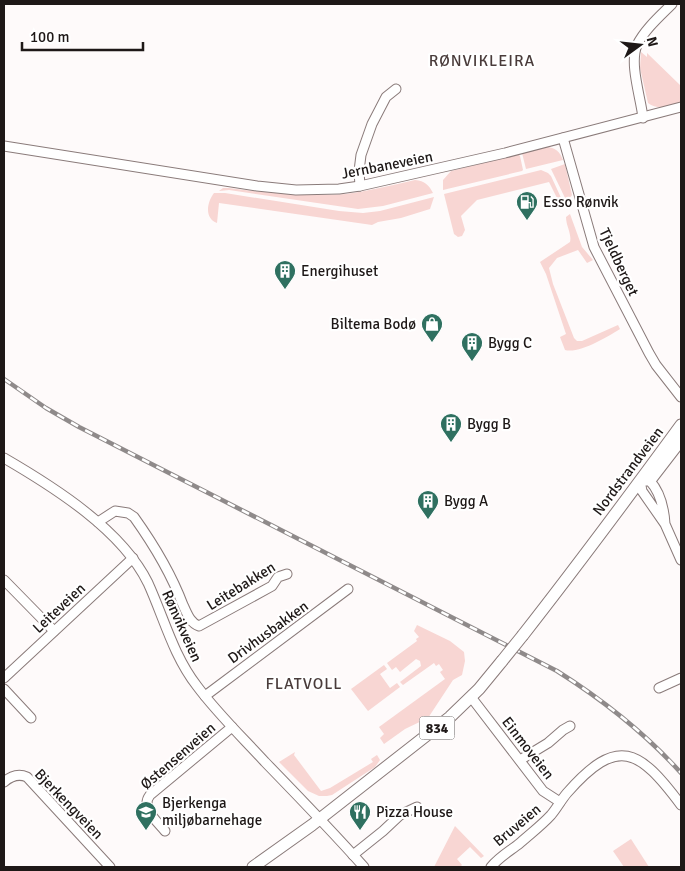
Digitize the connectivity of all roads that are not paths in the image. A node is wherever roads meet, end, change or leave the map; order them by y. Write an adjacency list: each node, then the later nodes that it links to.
1 (672, 4): 4 (street)
2 (396, 89): 7 (street)
3 (681, 107): 4 (street, Jernbaneveien)
4 (643, 118): 5 (street, Jernbaneveien)
5 (563, 138): 7 (street, Jernbaneveien); 8 (street, Tjeldberget)
6 (4, 146): 7 (street, Jernbaneveien)
7 (360, 186)
8 (677, 387): 9 (street, Tjeldberget)
9 (681, 397)
10 (681, 425): 13 (main road, Nordstrandveien / 834)
11 (681, 440): 13 (main road, Nordstrandveien / 834)
12 (4, 458): 14 (street, Rønvikveien)
13 (644, 484): 16 (street); 26 (main road, Nordstrandveien / 834, bridge)
14 (98, 522): 15 (street, Rønvikveien); 17 (street, Leitebakken)
15 (133, 558): 20 (street, Leiteveien); 25 (street, Rønvikveien)
16 (681, 560)
17 (287, 574)
18 (4, 580): 20 (street)
19 (348, 589): 25 (street, Drivhusbakken)
20 (54, 631): 21 (street, Leiteveien)
21 (4, 678)
22 (681, 678): 23 (street)
23 (659, 688)
24 (4, 689): 27 (street)
25 (205, 696): 29 (street, Rønvikveien)
26 (471, 697): 30 (street, Einmoveien); 35 (main road, 834)
27 (31, 718)
28 (570, 726): 30 (street)
29 (232, 727): 35 (street, Rønvikveien); 36 (street, Østensenveien)
30 (520, 760): 32 (street, Einmoveien)
31 (4, 782): 38 (street, Bjerkengveien)
32 (560, 802): 33 (street, Einmoveien); 41 (street, Bruveien)
33 (681, 805)
34 (418, 807): 37 (street)
35 (320, 818): 37 (street, Rønvikveien); 39 (main road, 834)
36 (165, 831)
37 (353, 855): 40 (street, Rønvikveien)
38 (110, 867)
39 (253, 867)
40 (364, 867)
41 (491, 867)

